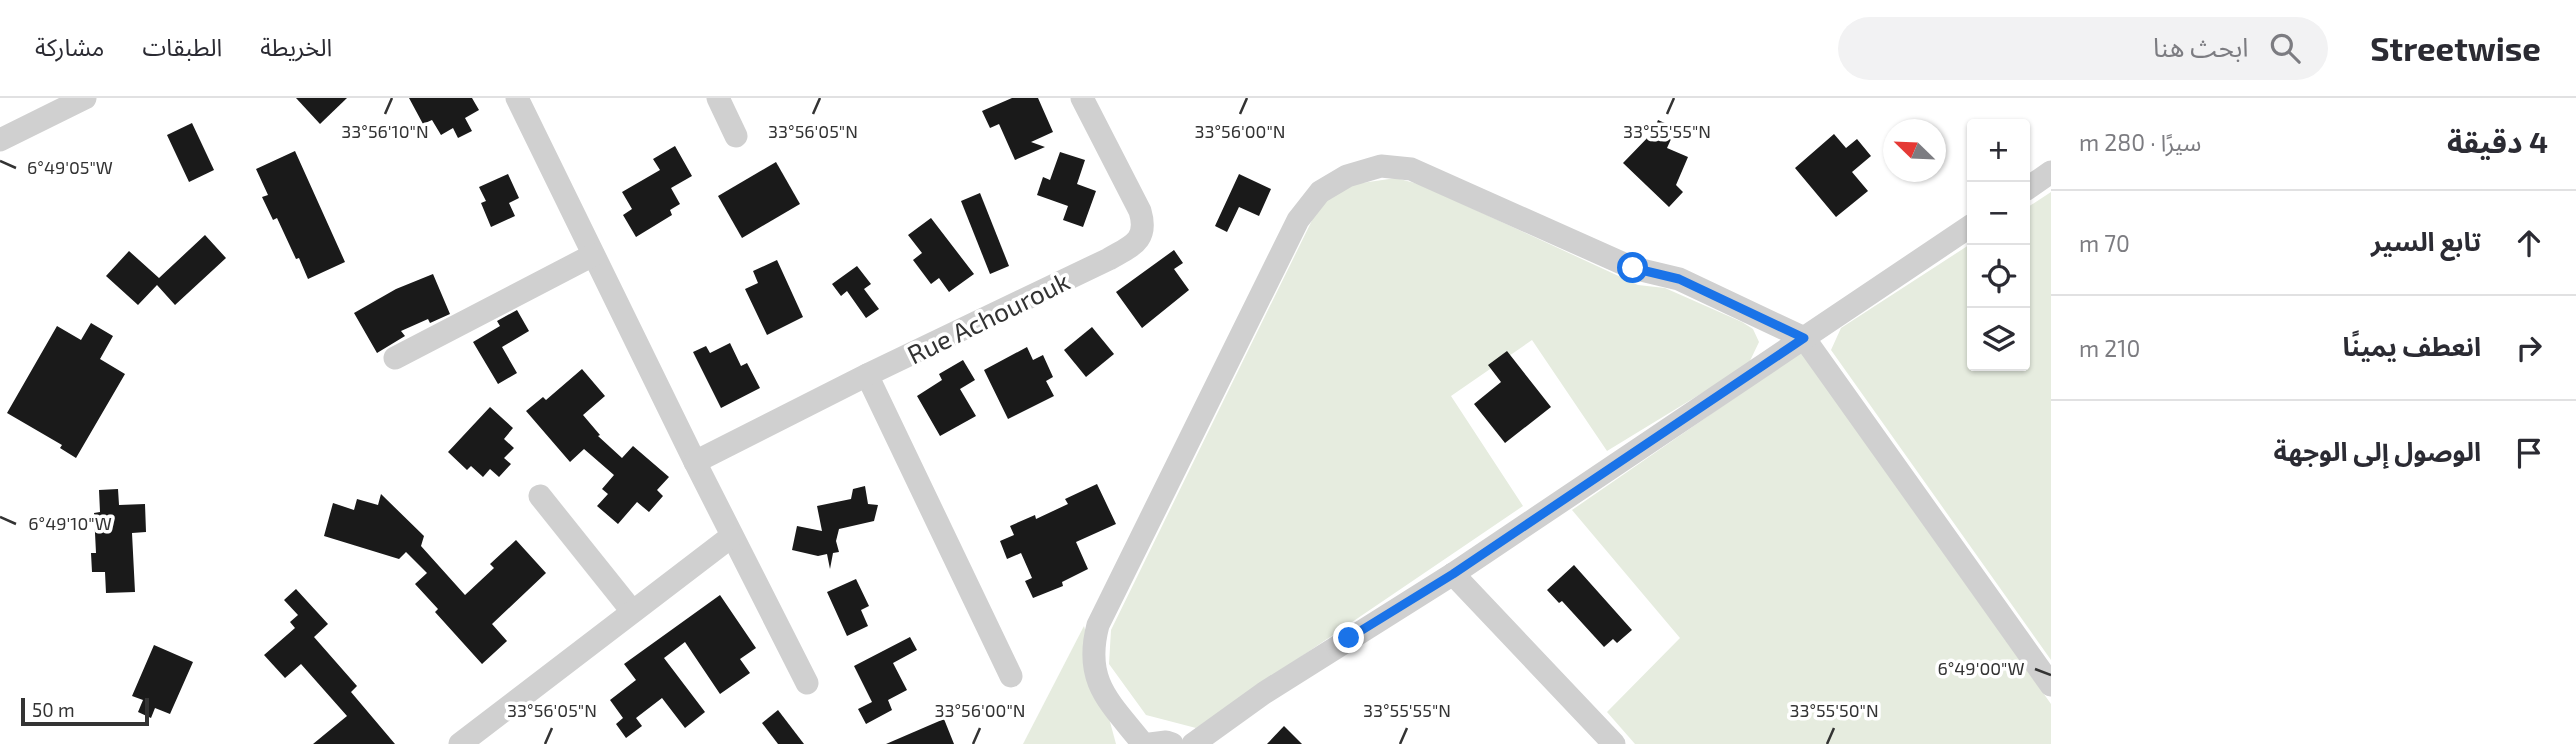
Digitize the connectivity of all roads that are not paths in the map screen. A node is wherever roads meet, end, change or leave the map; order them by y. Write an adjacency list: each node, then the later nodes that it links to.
1 (85, 98): 6 (street)
2 (517, 98): 10 (street)
3 (718, 98): 5 (street)
4 (1082, 98): 13 (street, Rue Achourouk)
5 (736, 136)
6 (0, 140)
7 (2051, 172): 8 (street)
8 (2030, 187)
9 (1967, 228): 11 (street)
10 (593, 256): 12 (street); 14 (street)
11 (1804, 338): 17 (street); 21 (street); 23 (street)
12 (395, 358)
13 (867, 375): 14 (street, Rue Achourouk); 19 (street)
14 (695, 462): 16 (street)
15 (540, 496): 18 (street)
16 (732, 536): 18 (street); 20 (street)
17 (1453, 574): 26 (street); 27 (street)
18 (632, 611): 22 (street)
19 (1011, 676)
20 (807, 683)
21 (2051, 685)
22 (460, 744)
23 (1143, 744)
24 (1150, 744): 25 (street)
25 (1172, 744)
26 (1193, 744)
27 (1614, 744)

